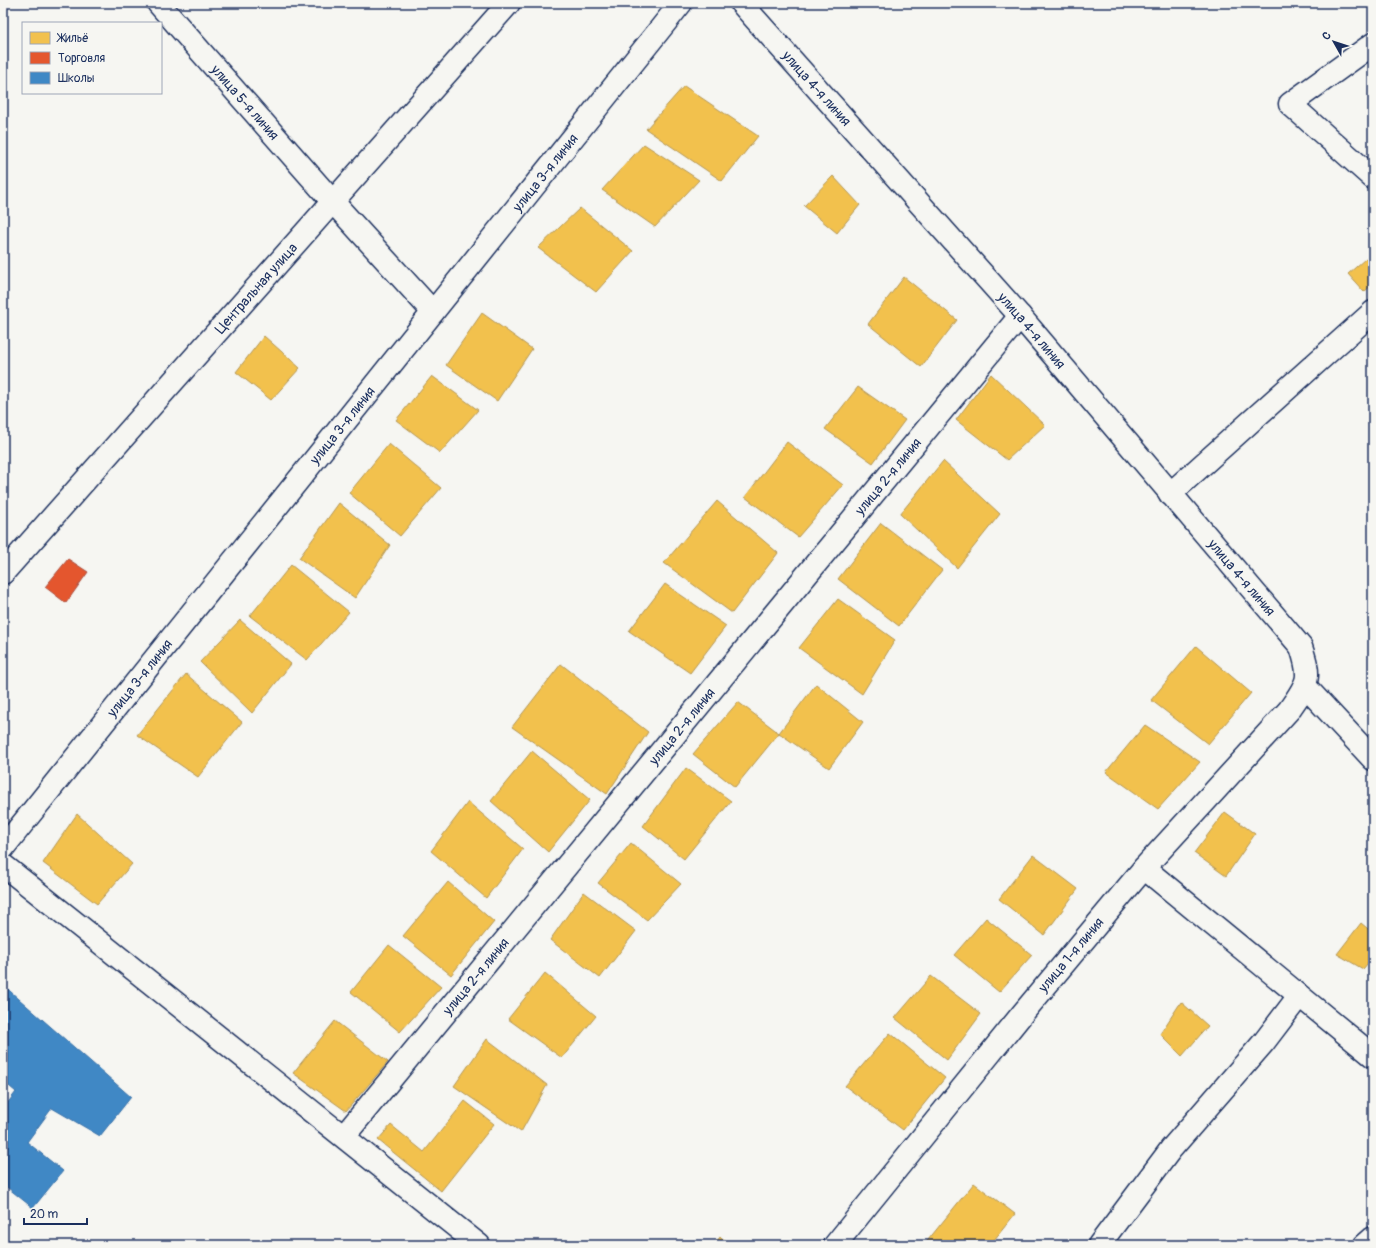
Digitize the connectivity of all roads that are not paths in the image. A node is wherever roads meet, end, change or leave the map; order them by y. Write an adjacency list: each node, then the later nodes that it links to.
1 (158, 3): 7 (street, улица 5-я линия)
2 (509, 3): 7 (street, Центральная улица)
3 (681, 3): 8 (street, улица 3-я линия)
4 (741, 3): 10 (street, улица 4-я линия)
5 (1373, 44): 6 (street)
6 (1373, 178)
7 (333, 202): 8 (street, улица 5-я линия); 12 (street, Центральная улица)
8 (433, 312): 15 (street, улица 3-я линия)
9 (1373, 312): 11 (street)
10 (1020, 316): 11 (street, улица 4-я линия); 20 (street, улица 2-я линия)
11 (1170, 494): 13 (street, улица 4-я линия)
12 (3, 573)
13 (1307, 678): 14 (street); 17 (street, улица 1-я линия)
14 (1373, 759)
15 (3, 848)
16 (3, 865): 20 (street)
17 (1144, 868): 18 (street); 23 (street, улица 1-я линия)
18 (1299, 996): 19 (street); 24 (street)
19 (1373, 1056)
20 (344, 1136): 22 (street)
21 (1373, 1238): 25 (street)
22 (479, 1245)
23 (835, 1245)
24 (1099, 1245)
25 (1365, 1245)

